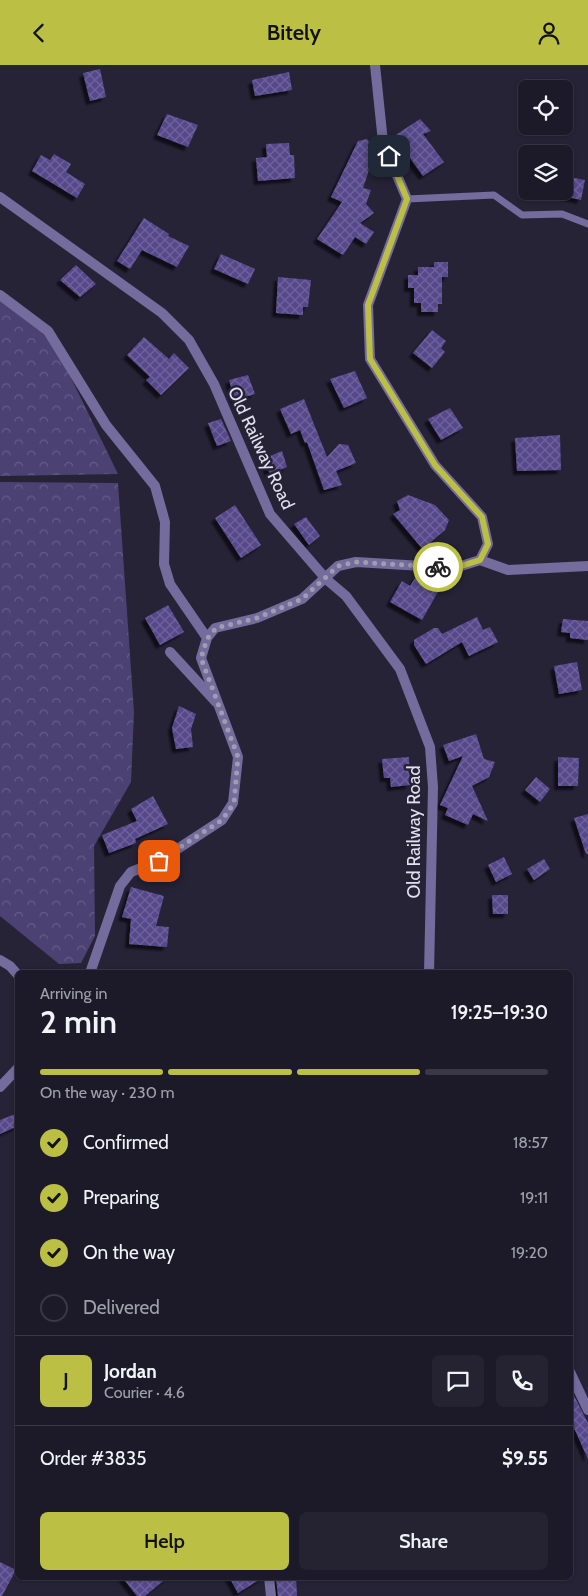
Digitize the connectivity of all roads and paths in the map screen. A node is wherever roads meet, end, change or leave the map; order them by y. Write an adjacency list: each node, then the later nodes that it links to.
1 (375, 65): 3 (street)
2 (0, 197): 8 (street, Old Railway Road)
3 (407, 199): 4 (lane); 6 (street)
4 (588, 224)
5 (0, 295): 9 (street)
6 (480, 560): 7 (street); 8 (street)
7 (588, 566)
8 (326, 579): 9 (street); 14 (street, Old Railway Road)
9 (207, 639): 11 (street)
10 (170, 652): 11 (street)
11 (220, 707): 13 (street)
12 (0, 960): 15 (street)
13 (91, 970)
14 (428, 970)
15 (15, 971)
16 (15, 1071): 17 (street)
17 (0, 1087)
18 (573, 1378): 19 (street)
19 (588, 1410)
20 (269, 1580): 21 (street)
21 (271, 1596)

